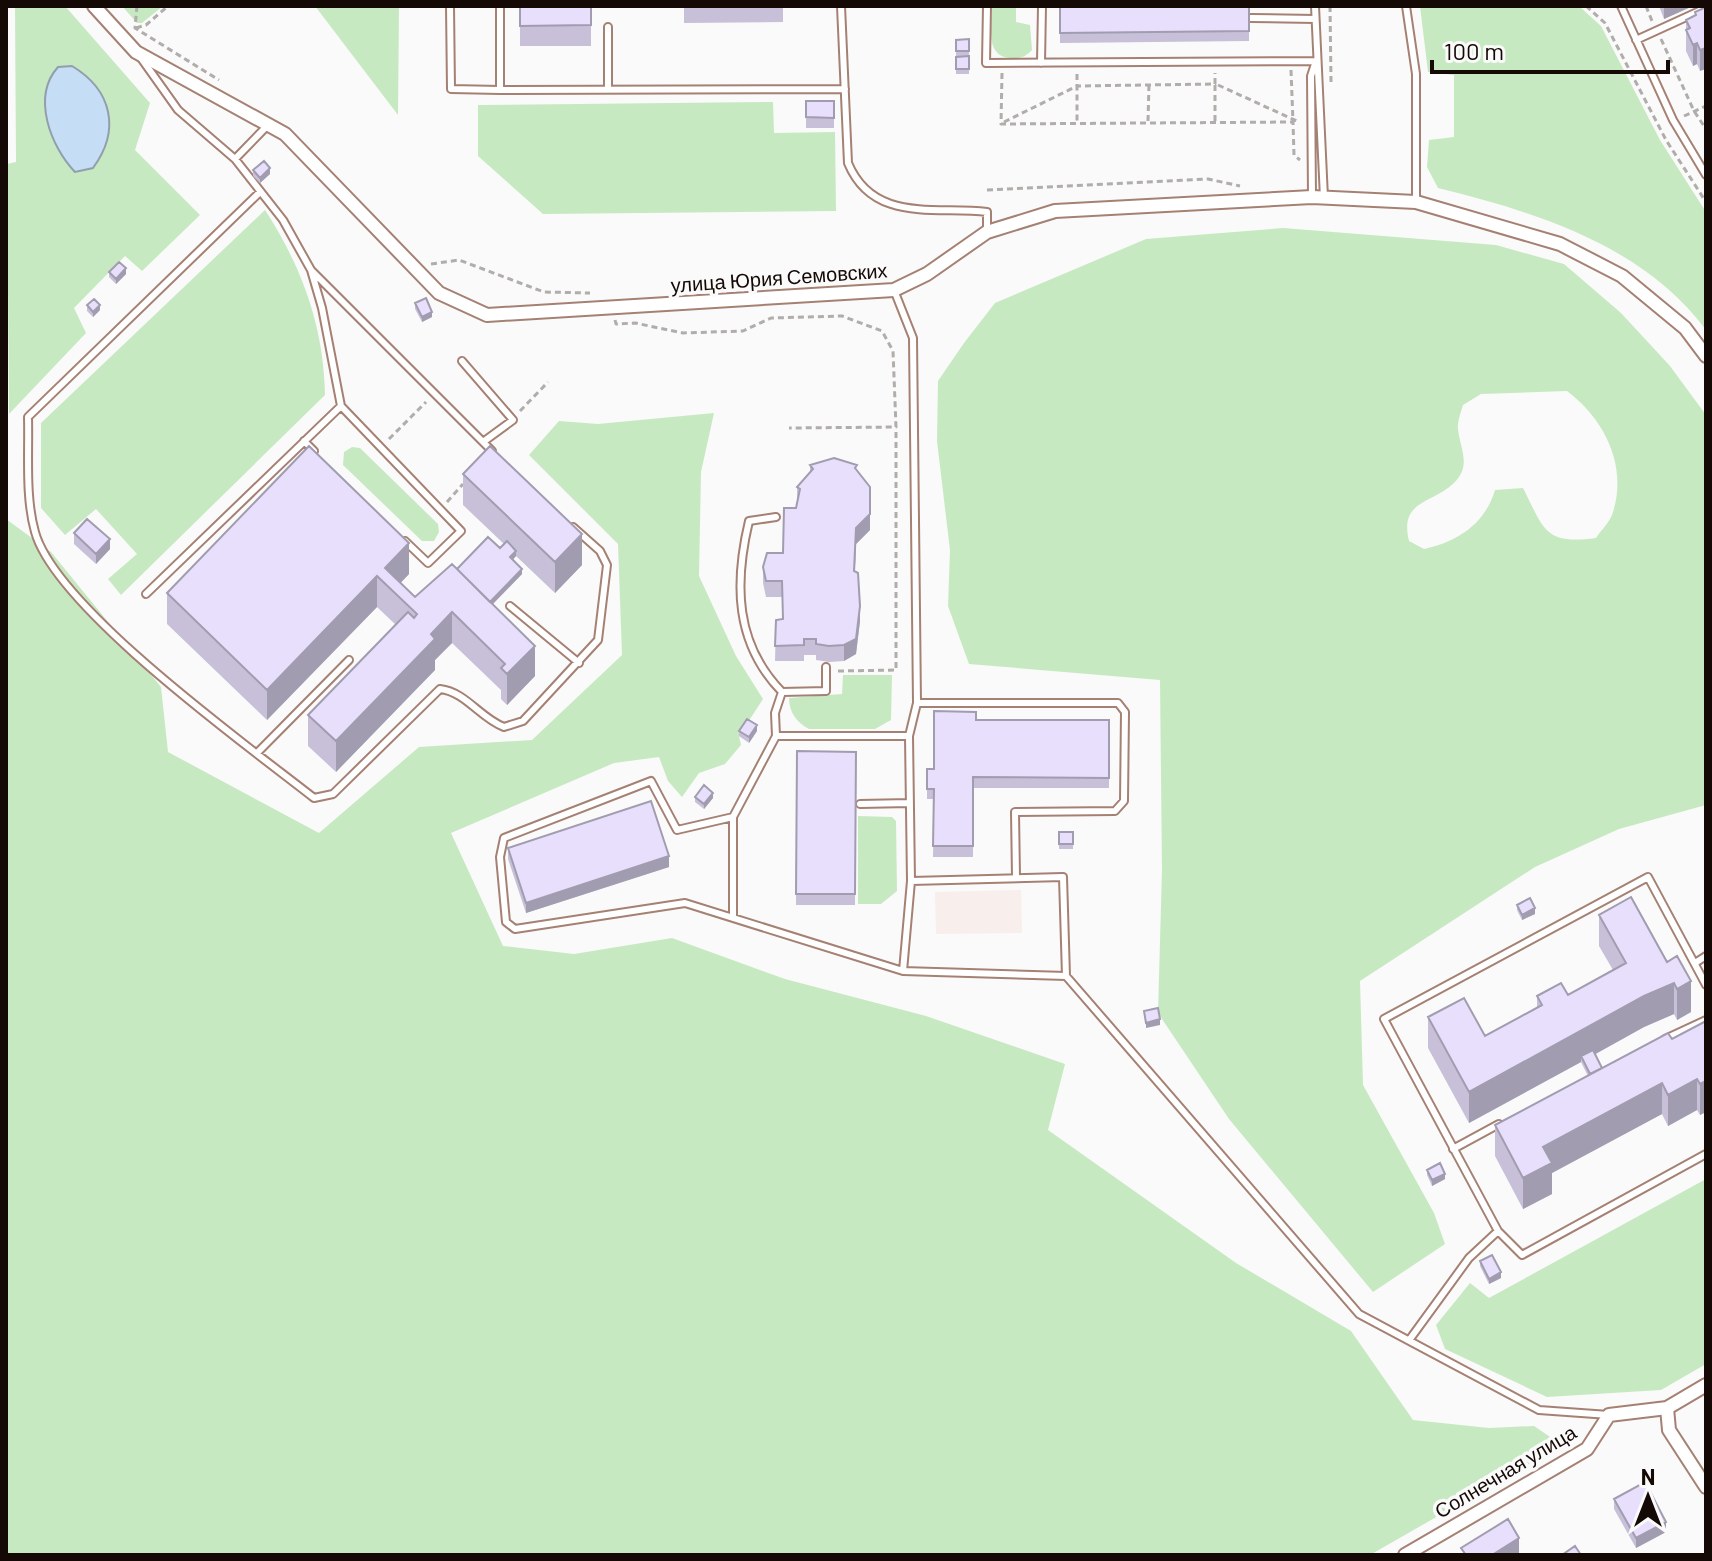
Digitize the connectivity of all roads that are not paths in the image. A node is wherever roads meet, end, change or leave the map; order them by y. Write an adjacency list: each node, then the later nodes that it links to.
1 (94, 6): 15 (street, улица Юрия Семовских)
2 (450, 6): 20 (lane)
3 (500, 6): 20 (lane)
4 (841, 6): 19 (lane)
5 (987, 6): 17 (lane)
6 (1042, 6): 17 (lane)
7 (1315, 6): 12 (lane)
8 (1406, 6): 26 (lane)
9 (1621, 6): 14 (lane)
10 (1706, 8): 14 (lane)
11 (1251, 18): 12 (lane)
12 (1315, 19): 16 (lane)
13 (608, 27): 18 (lane)
14 (1636, 40): 23 (lane)
15 (136, 52): 21 (street, улица Юрия Семовских); 22 (lane)
16 (1316, 61): 17 (lane); 25 (lane); 25 (lane)
17 (1041, 63)
18 (608, 89): 19 (lane); 20 (lane)
19 (845, 89): 27 (lane)
20 (500, 90)
21 (268, 124): 22 (lane); 29 (street, улица Юрия Семовских)
22 (235, 159): 24 (lane)
23 (1706, 175)
24 (260, 192): 28 (lane); 49 (lane)
25 (1318, 198): 26 (street, улица Юрия Семовских); 27 (street, улица Юрия Семовских)
26 (1416, 202): 30 (street, улица Юрия Семовских)
27 (987, 232): 29 (street, улица Юрия Семовских)
28 (311, 270): 32 (lane); 34 (lane)
29 (894, 290): 46 (lane)
30 (1706, 356)
31 (462, 361): 34 (lane)
32 (341, 406): 33 (lane); 39 (lane)
33 (304, 441): 35 (lane); 40 (lane)
34 (483, 442): 36 (lane)
35 (315, 452)
36 (504, 462)
37 (776, 517): 45 (lane)
38 (568, 522): 43 (lane)
39 (394, 530)
40 (146, 594)
41 (510, 606): 43 (lane)
42 (349, 660): 49 (lane)
43 (579, 663): 49 (lane)
44 (826, 669): 45 (lane)
45 (782, 692): 47 (lane)
46 (917, 703): 48 (lane); 53 (lane)
47 (776, 736): 48 (lane); 52 (lane)
48 (909, 736): 50 (lane)
49 (257, 753)
50 (909, 803): 51 (lane); 54 (lane)
51 (860, 804)
52 (733, 817): 55 (lane); 55 (lane)
53 (1016, 877): 54 (lane); 59 (lane)
54 (911, 881): 58 (lane)
55 (733, 918): 58 (lane)
56 (1706, 956): 57 (lane)
57 (1695, 963): 60 (lane); 64 (lane)
58 (903, 971): 59 (lane)
59 (1066, 976): 67 (lane)
60 (1706, 985)
61 (1706, 1020): 62 (lane)
62 (1653, 1045)
63 (1507, 1120): 64 (lane)
64 (1453, 1149): 66 (lane)
65 (1706, 1154): 66 (lane)
66 (1498, 1231): 67 (lane)
67 (1410, 1339): 70 (lane)
68 (1706, 1385): 69 (street)
69 (1667, 1408): 70 (street); 71 (street)
70 (1609, 1415): 72 (street, Солнечная улица)
71 (1706, 1487)
72 (1411, 1554)

